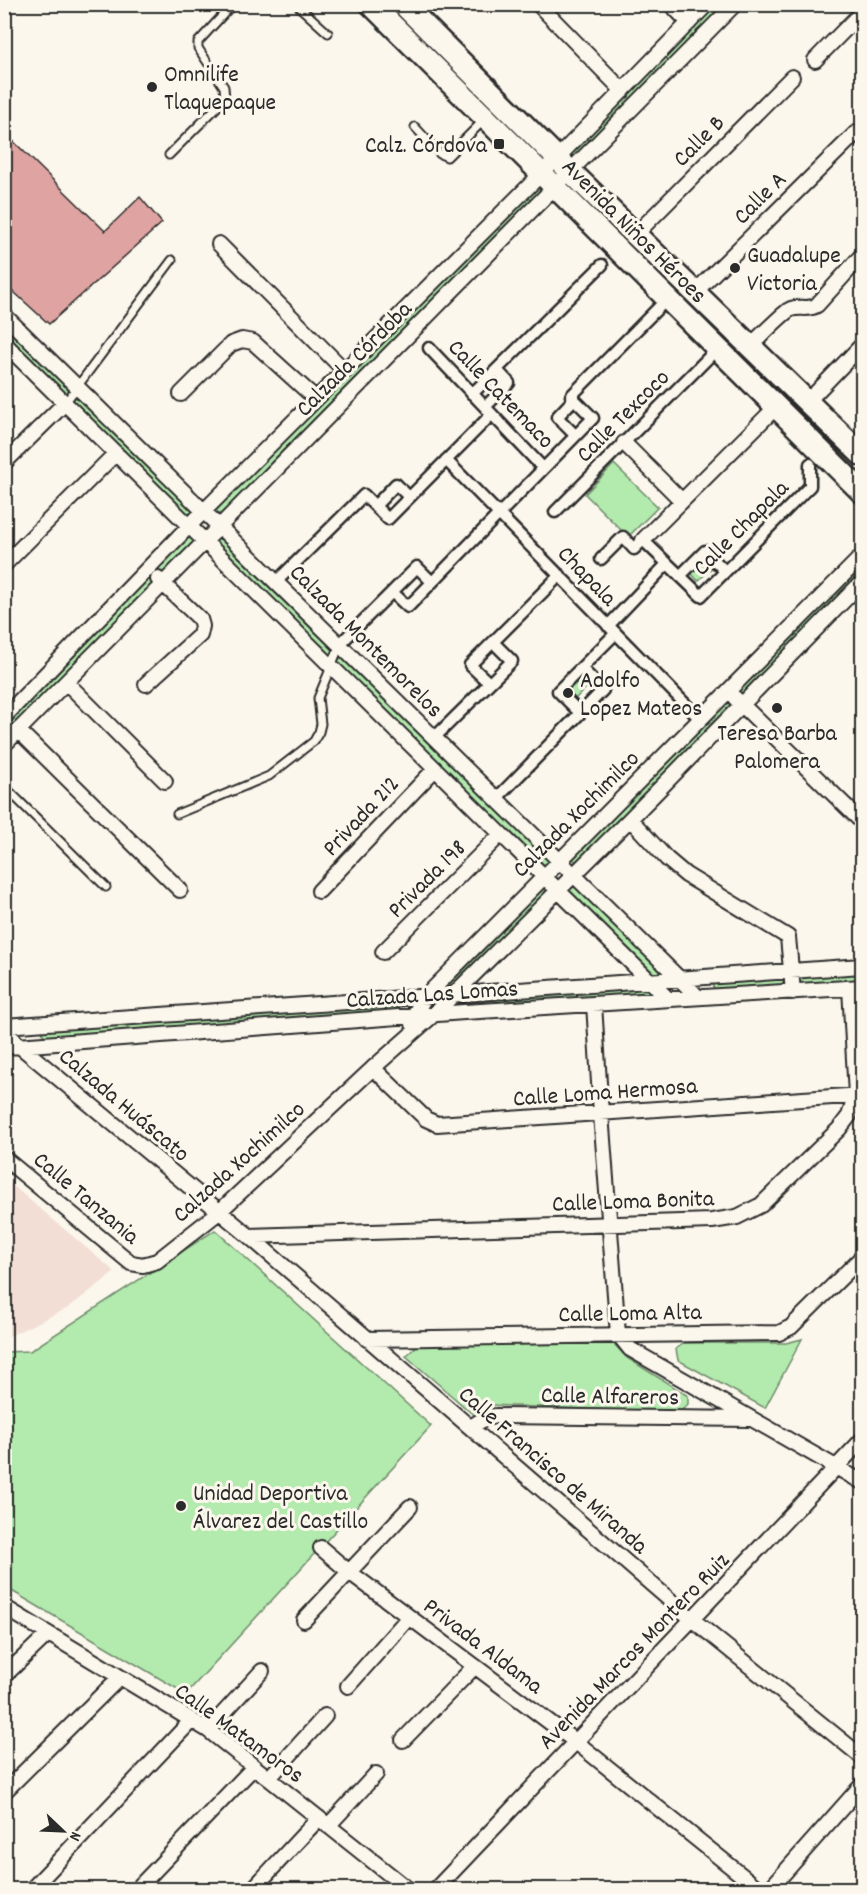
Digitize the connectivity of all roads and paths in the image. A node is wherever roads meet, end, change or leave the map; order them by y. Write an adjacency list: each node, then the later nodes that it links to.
1 (233, 4): 18 (lane)
2 (296, 4): 11 (lane)
3 (371, 4): 15 (main road, Avenida Niños Héroes)
4 (403, 4): 19 (main road, Avenida Niños Héroes)
5 (538, 4): 14 (street)
6 (671, 4): 10 (street)
7 (707, 4): 10 (street, Calzada Córdoba)
8 (735, 4): 19 (street, Calzada Córdoba)
9 (862, 12): 12 (street)
10 (689, 23): 14 (street, Calzada Córdoba)
11 (328, 33)
12 (815, 60)
13 (792, 77): 21 (street, Calle B)
14 (623, 91): 19 (street, Calzada Córdoba)
15 (486, 118): 16 (lane); 20 (main road, Avenida Niños Héroes)
16 (416, 127)
17 (856, 133): 26 (street, Calle A)
18 (169, 155)
19 (563, 165): 20 (street, Calzada Córdoba); 21 (main road, Avenida Niños Héroes)
20 (548, 180): 27 (main road, Avenida Niños Héroes); 29 (street, Calzada Córdoba); 33 (street, Calzada Córdoba)
21 (635, 235): 26 (main road, Avenida Niños Héroes)
22 (219, 244): 38 (street)
23 (862, 255): 34 (street)
24 (172, 260): 39 (lane)
25 (602, 265): 37 (street)
26 (694, 293): 34 (main road, Avenida Niños Héroes)
27 (668, 298): 36 (main road, Avenida Niños Héroes); 43 (street)
28 (4, 315): 30 (street, Calzada Montemorelos)
29 (384, 331): 33 (street); 38 (street, Calzada Córdoba)
30 (22, 332): 31 (street); 39 (street, Calzada Montemorelos)
31 (6, 344): 45 (street, Calzada Montemorelos)
32 (862, 345): 44 (street)
33 (397, 346): 64 (street, Calzada Córdoba)
34 (750, 346): 44 (main road, Avenida Niños Héroes)
35 (429, 348): 41 (street, Calle Catemaco)
36 (718, 348): 46 (main road, Avenida Niños Héroes); 49 (street, Calle Texcoco)
37 (497, 370): 41 (street); 47 (street)
38 (345, 371): 42 (street, Calzada Córdoba)
39 (78, 387): 45 (lane); 60 (street, Calzada Montemorelos)
40 (181, 394): 42 (street)
41 (472, 394): 47 (street, Calle Catemaco)
42 (316, 399): 60 (street, Calzada Córdoba)
43 (574, 399): 48 (street); 48 (street)
44 (808, 401): 51 (main road, Avenida Niños Héroes)
45 (66, 403): 50 (street, Calzada Montemorelos); 53 (street)
46 (777, 406): 56 (main road, Avenida Niños Héroes); 58 (street)
47 (488, 410): 52 (street); 55 (street, Calle Catemaco)
48 (575, 435): 55 (street)
49 (624, 443): 58 (street); 61 (street, Calle Texcoco)
50 (116, 453): 63 (street, Calzada Montemorelos); 70 (street)
51 (862, 455)
52 (447, 460): 57 (street); 62 (street, Chapala)
53 (4, 463)
54 (810, 464): 72 (street, Calle Chapala)
55 (543, 468): 62 (street)
56 (862, 492)
57 (410, 497): 59 (street); 59 (street)
58 (682, 501): 65 (street)
59 (375, 506): 75 (street)
60 (204, 511): 63 (street, Calzada Córdoba); 64 (street, Calzada Montemorelos)
61 (555, 512)
62 (498, 514): 73 (street, Chapala); 76 (street)
63 (189, 526): 66 (street, Calzada Montemorelos); 71 (street, Calzada Córdoba)
64 (219, 526): 66 (street, Calzada Córdoba); 75 (street, Calzada Montemorelos)
65 (644, 540): 68 (street); 69 (street)
66 (205, 541): 78 (street, Calzada Córdoba); 81 (street, Calzada Montemorelos)
67 (862, 556): 91 (street, Calzada Xochimilco)
68 (601, 559)
69 (667, 564): 74 (street, Calle Chapala); 82 (street, Calle Chapala)
70 (4, 565)
71 (149, 567): 78 (street); 90 (street, Calzada Córdoba)
72 (725, 571): 74 (street); 74 (street, Calle Chapala)
73 (560, 575): 82 (street, Chapala); 83 (street)
74 (680, 576)
75 (276, 582): 80 (street, Calzada Montemorelos)
76 (432, 582): 79 (street); 79 (street)
77 (862, 582): 93 (street, Calzada Xochimilco)
78 (162, 584): 87 (street, Calzada Córdoba); 88 (street)
79 (392, 592): 84 (street)
80 (294, 600): 81 (street); 84 (street, Calzada Montemorelos)
81 (280, 615): 85 (street, Calzada Montemorelos)
82 (612, 630): 86 (street, Calle Chapala); 97 (street, Chapala)
83 (493, 642): 89 (street); 89 (street)
84 (340, 644): 85 (lane); 94 (street, Calzada Montemorelos)
85 (333, 667): 98 (street, Calzada Montemorelos); 106 (lane)
86 (581, 668): 95 (street); 95 (street, Calle Chapala)
87 (66, 682): 92 (street, Calzada Córdoba); 103 (street)
88 (146, 684)
89 (489, 684): 100 (street)
90 (32, 690): 92 (street); 96 (street, Calzada Córdoba)
91 (729, 691): 93 (street); 97 (street, Calzada Xochimilco)
92 (45, 703): 99 (street, Calzada Córdoba)
93 (741, 704): 107 (street, Calzada Xochimilco); 108 (street)
94 (402, 706): 98 (street); 100 (street, Calzada Montemorelos)
95 (580, 714): 105 (street)
96 (4, 717)
97 (700, 719): 110 (street, Calzada Xochimilco)
98 (388, 722): 102 (street, Calzada Montemorelos)
99 (18, 730): 101 (street, Calzada Córdoba); 114 (street)
100 (435, 738): 105 (street, Calzada Montemorelos)
101 (4, 745)
102 (435, 769): 109 (street, Calzada Montemorelos); 116 (street, Privada 212)
103 (165, 781)
104 (4, 786): 113 (lane)
105 (496, 799): 110 (street, Calzada Montemorelos)
106 (177, 814)
107 (630, 819): 111 (street, Calzada Xochimilco); 119 (street)
108 (862, 822)
109 (500, 835): 112 (street, Calzada Montemorelos); 117 (street, Privada 198)
110 (559, 861): 111 (street, Calzada Montemorelos); 112 (street, Calzada Xochimilco)
111 (573, 874): 115 (street, Calzada Xochimilco); 120 (street, Calzada Montemorelos)
112 (544, 876): 115 (street, Calzada Montemorelos); 125 (street, Calzada Xochimilco)
113 (106, 887)
114 (180, 890)
115 (558, 890): 121 (street, Calzada Montemorelos); 124 (street, Calzada Xochimilco)
116 (319, 891)
117 (383, 952)
118 (862, 966): 119 (street, Calzada Las Lomas)
119 (792, 971): 120 (street, Calzada Las Lomas); 123 (street)
120 (679, 979): 121 (street, Calzada Las Lomas); 126 (street, Calzada Montemorelos)
121 (649, 980): 124 (street, Calzada Las Lomas); 127 (street, Calzada Montemorelos)
122 (856, 988): 123 (street, Calzada Las Lomas); 136 (street, Calle Loma Bonita)
123 (793, 992): 126 (street, Calzada Las Lomas)
124 (455, 994): 125 (street, Calzada Las Lomas); 129 (street, Calzada Xochimilco)
125 (426, 996): 130 (street, Calzada Xochimilco); 131 (street, Calzada Las Lomas)
126 (698, 997): 127 (street, Calzada Las Lomas)
127 (668, 999): 128 (street, Calzada Las Lomas)
128 (594, 1004): 129 (street, Calzada Las Lomas); 137 (street)
129 (432, 1016): 130 (street, Calzada Las Lomas); 132 (street, Calzada Xochimilco)
130 (413, 1017): 132 (street, Calzada Xochimilco); 134 (street, Calzada Las Lomas)
131 (4, 1028): 134 (street, Calzada Huáscato)
132 (412, 1035): 135 (street, Calzada Xochimilco)
133 (4, 1047): 134 (street, Calzada Las Lomas)
134 (21, 1047): 139 (street, Calzada Huáscato)
135 (373, 1068): 137 (street, Calle Loma Hermosa); 139 (street, Calzada Xochimilco)
136 (859, 1095): 137 (street, Calle Loma Hermosa); 140 (street, Calle Loma Bonita)
137 (601, 1114): 140 (street)
138 (4, 1158): 143 (street, Calle Tanzania)
139 (219, 1212): 141 (street, Calle Francisco de Miranda); 143 (street, Calzada Xochimilco)
140 (610, 1224): 141 (street, Calle Loma Bonita); 144 (street)
141 (249, 1236): 145 (street, Calle Francisco de Miranda)
142 (862, 1257): 144 (street, Calle Loma Alta)
143 (143, 1266)
144 (618, 1334): 145 (street, Calle Loma Alta); 146 (street, Calle Alfareros)
145 (367, 1339): 147 (street, Calle Francisco de Miranda)
146 (751, 1419): 147 (street, Calle Alfareros); 149 (street, Calle Alfareros)
147 (471, 1427): 157 (street, Calle Francisco de Miranda)
148 (862, 1440): 149 (street, Avenida Marcos Montero Ruiz)
149 (837, 1468): 150 (street, Calle Alfareros); 157 (street, Avenida Marcos Montero Ruiz)
150 (862, 1482)
151 (410, 1507): 153 (street)
152 (321, 1548): 153 (street, Privada Aldama)
153 (348, 1571): 155 (street, Privada Aldama); 156 (street)
154 (4, 1607): 158 (street, Calle Matamoros)
155 (409, 1617): 159 (street, Privada Aldama); 163 (street)
156 (304, 1620)
157 (693, 1620): 168 (street, Avenida Marcos Montero Ruiz); 169 (street, Calle Francisco de Miranda)
158 (48, 1634): 161 (street); 162 (street, Calle Matamoros)
159 (475, 1666): 167 (street); 168 (street, Privada Aldama)
160 (262, 1671): 166 (street)
161 (4, 1676)
162 (120, 1677): 165 (street, Calle Matamoros); 174 (street)
163 (348, 1686)
164 (324, 1716): 172 (street)
165 (192, 1720): 166 (street, Calle Matamoros); 176 (street)
166 (208, 1730): 170 (street, Calle Matamoros)
167 (403, 1740)
168 (576, 1742): 180 (street, Avenida Marcos Montero Ruiz); 181 (street, Privada Aldama)
169 (862, 1757)
170 (254, 1767): 172 (street, Calle Matamoros); 177 (street)
171 (376, 1774): 175 (street)
172 (268, 1778): 175 (street, Calle Matamoros)
173 (862, 1785): 182 (street)
174 (4, 1792)
175 (324, 1822): 178 (street); 179 (street, Calle Matamoros)
176 (31, 1890)
177 (136, 1890)
178 (252, 1890)
179 (409, 1890)
180 (435, 1890)
181 (760, 1890)
182 (769, 1890)

